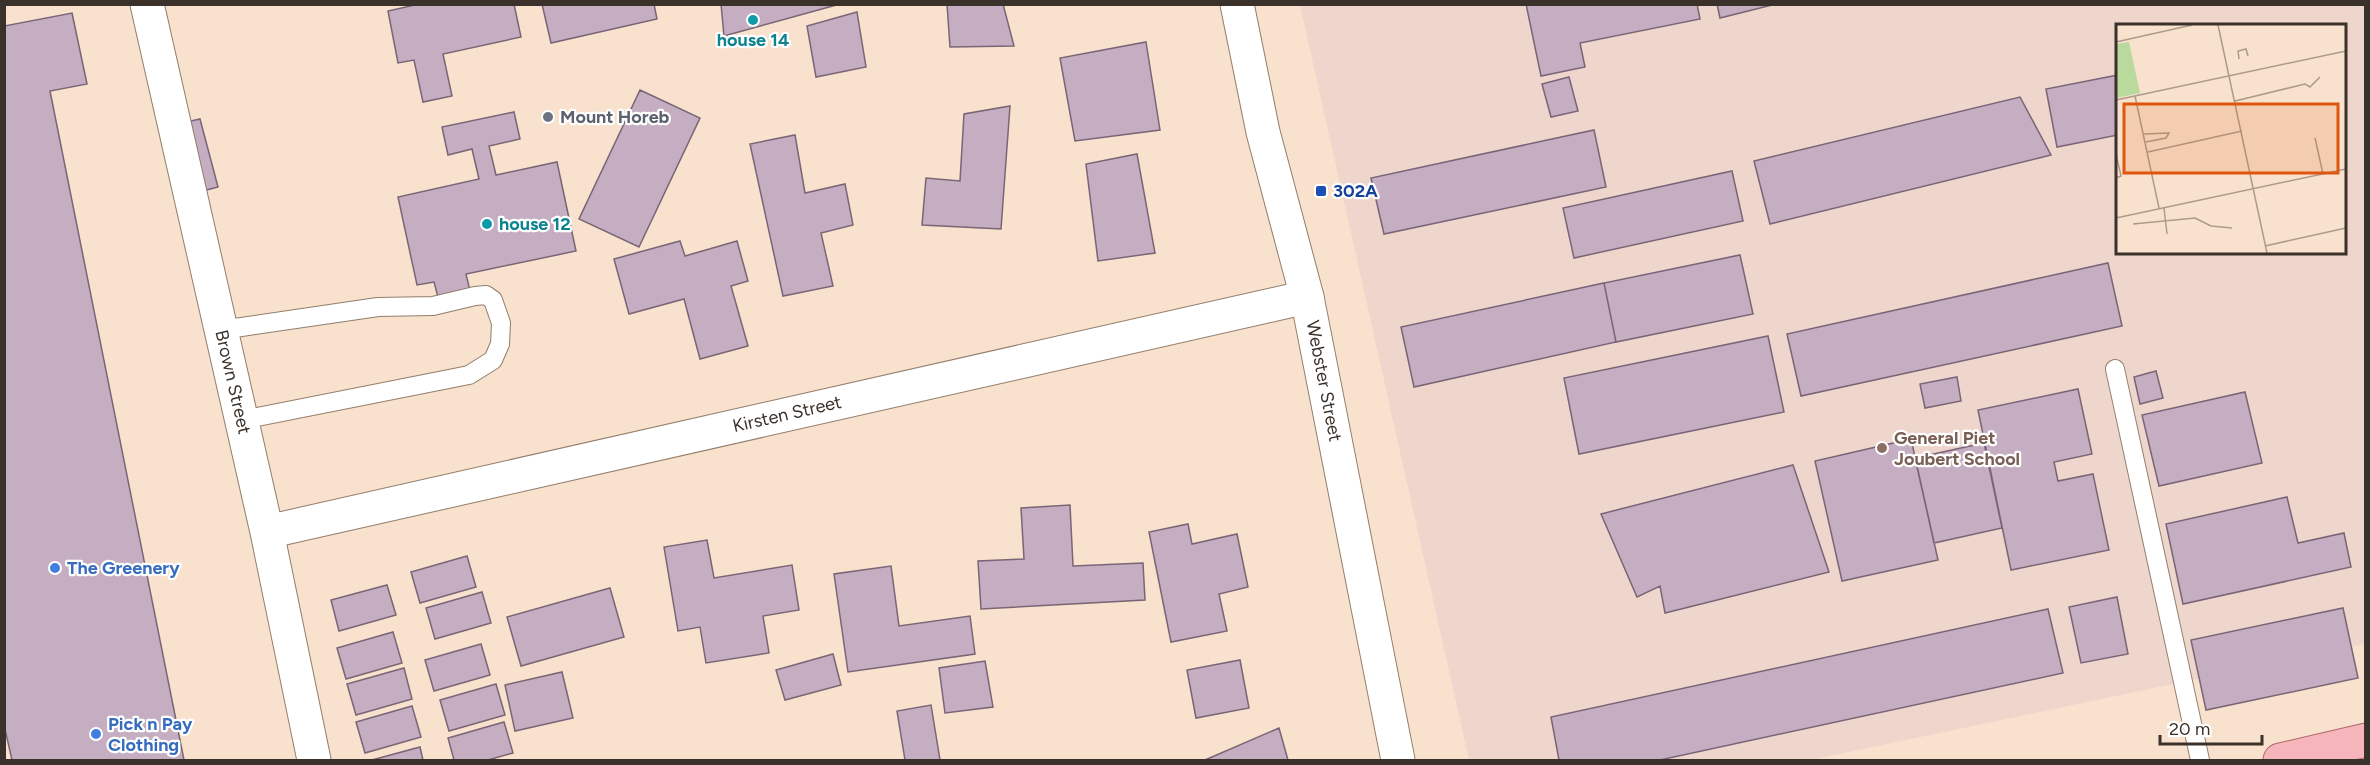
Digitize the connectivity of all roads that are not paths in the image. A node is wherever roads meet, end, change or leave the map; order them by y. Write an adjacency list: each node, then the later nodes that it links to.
1 (147, 4): 4 (street, Brown Street)
2 (1237, 4): 3 (street, Webster Street)
3 (1307, 297): 7 (street, Kirsten Street); 10 (street, Webster Street)
4 (221, 330): 6 (street, Brown Street); 6 (lane)
5 (2115, 369): 11 (lane)
6 (242, 420): 7 (street, Brown Street)
7 (267, 532): 9 (street, Brown Street)
8 (2366, 740): 12 (main road)
9 (314, 760)
10 (1398, 760)
11 (2200, 760)
12 (2280, 760)

